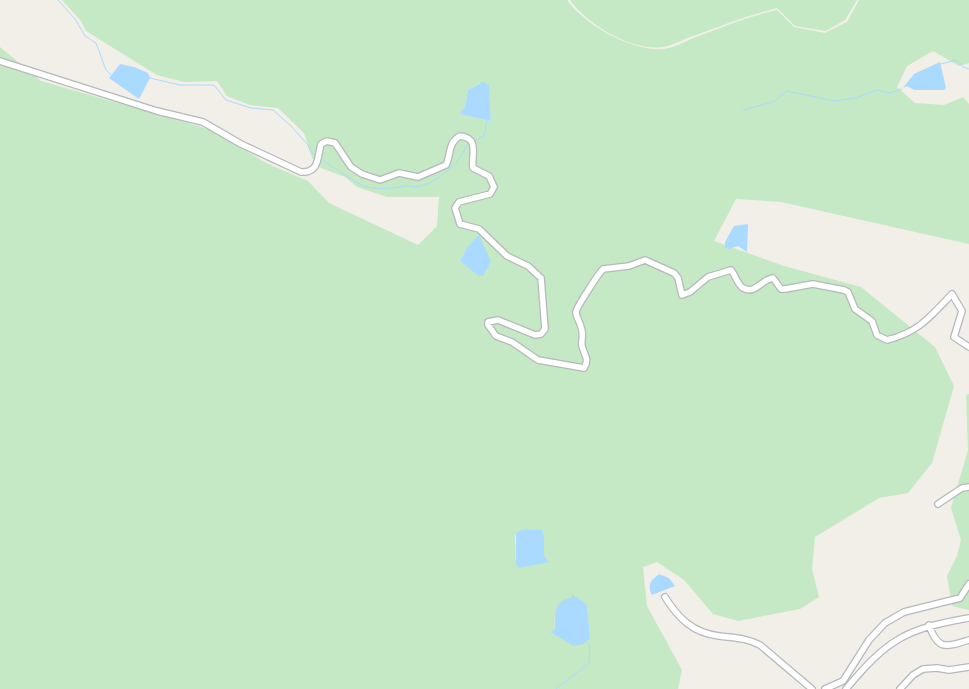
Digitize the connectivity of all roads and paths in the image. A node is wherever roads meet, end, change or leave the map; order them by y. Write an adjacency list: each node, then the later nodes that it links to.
1 (0, 60): 2 (street)
2 (969, 346)
3 (969, 487): 4 (street)
4 (938, 504)
5 (969, 584): 12 (street)
6 (665, 598): 11 (street)
7 (969, 618): 8 (street)
8 (929, 625): 9 (street); 13 (street)
9 (969, 640)
10 (969, 667): 14 (street)
11 (812, 689)
12 (825, 689)
13 (846, 689)
14 (900, 689)

